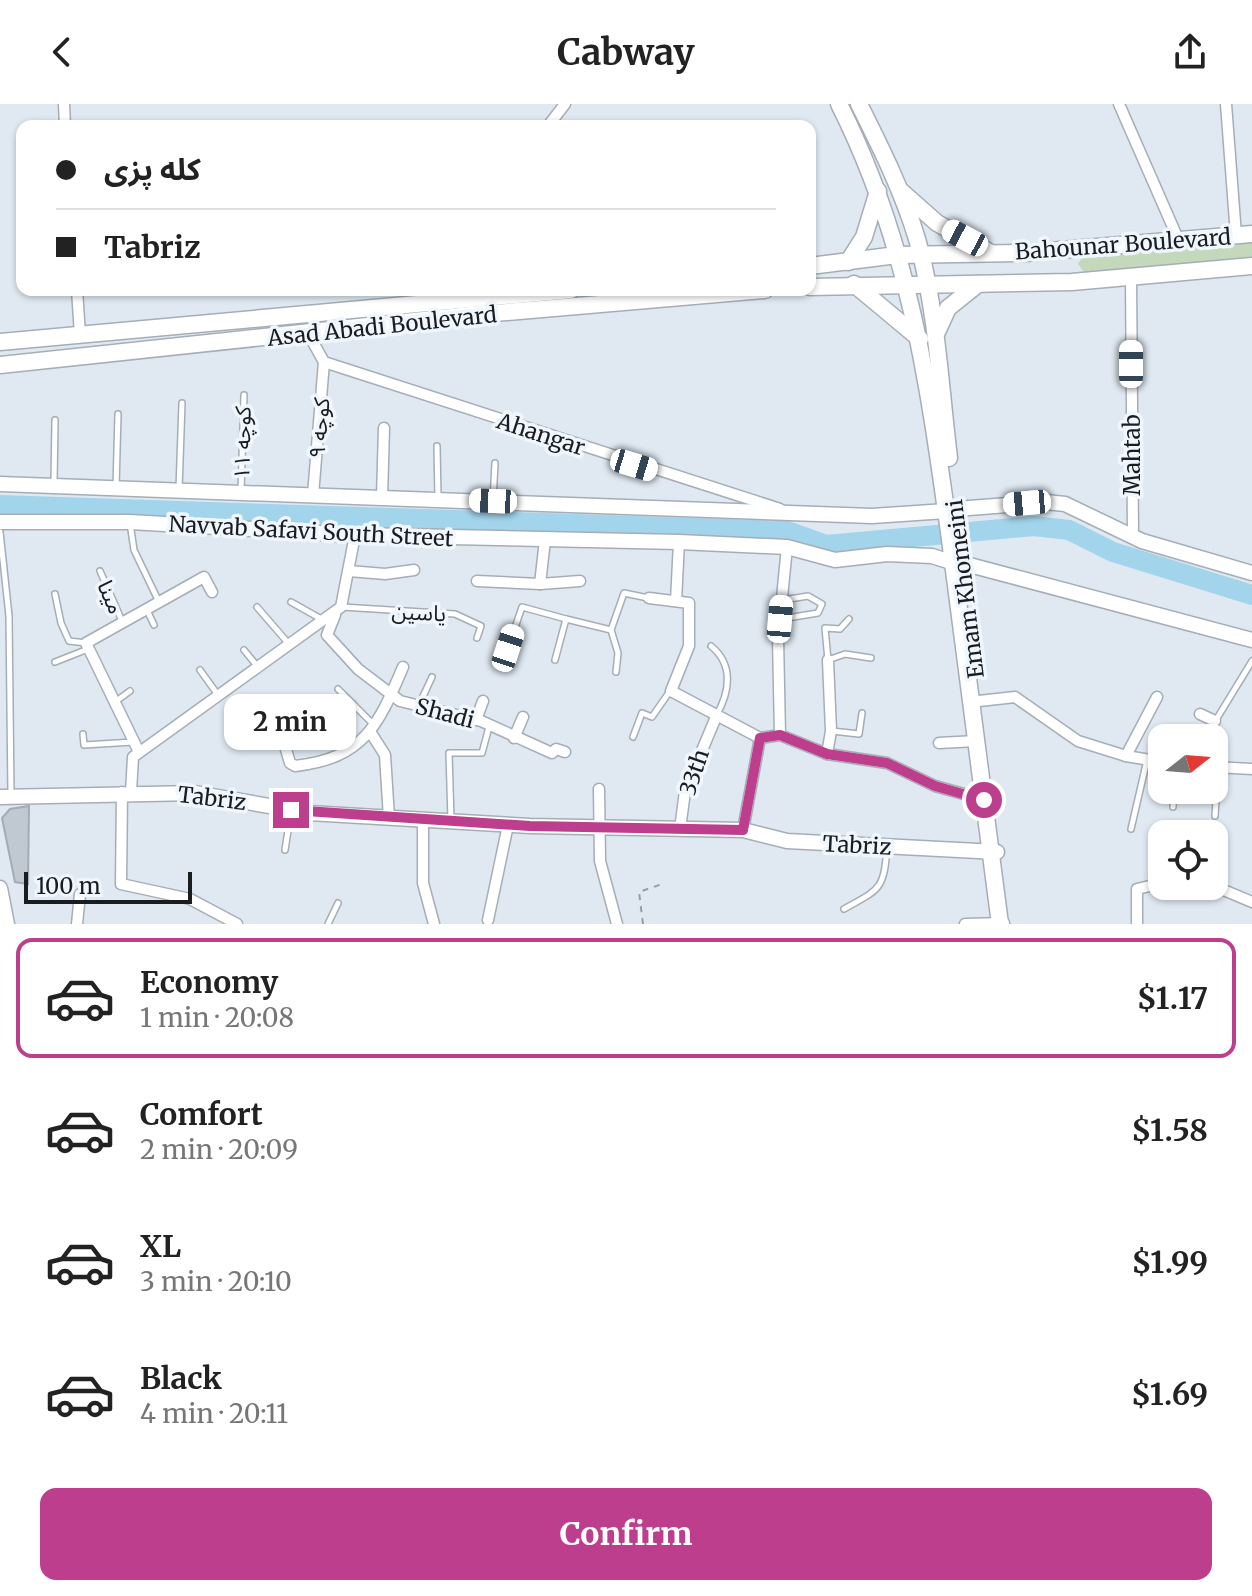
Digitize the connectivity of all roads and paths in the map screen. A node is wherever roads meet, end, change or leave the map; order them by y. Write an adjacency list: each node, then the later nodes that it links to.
1 (565, 104): 6 (street)
2 (839, 104): 7 (main road, Emam Khomeini)
3 (1119, 104): 11 (street)
4 (1226, 104): 10 (street)
5 (862, 110): 7 (main road); 9 (main road, Emam Khomeini)
6 (553, 120)
7 (851, 127): 8 (main road, Emam Khomeini)
8 (878, 190): 15 (main road, Emam Khomeini); 16 (main road)
9 (901, 192): 13 (main road); 14 (main road, Emam Khomeini)
10 (1244, 234): 11 (main road, Bahounar Boulevard)
11 (1179, 241): 12 (main road, Bahounar Boulevard)
12 (1068, 250): 13 (main road, Bahounar Boulevard); 20 (main road)
13 (993, 253): 14 (main road, Bahounar Boulevard)
14 (921, 254): 15 (main road, Bahounar Boulevard); 24 (main road, Emam Khomeini)
15 (897, 255): 16 (main road); 23 (main road, Emam Khomeini)
16 (848, 262): 17 (main road)
17 (816, 265)
18 (1252, 266): 19 (main road, Bahounar Boulevard)
19 (1131, 278): 20 (main road, Bahounar Boulevard); 59 (street, Mahtab)
20 (1072, 282): 21 (main road, Bahounar Boulevard)
21 (979, 283): 24 (main road, Bahounar Boulevard); 32 (main road)
22 (854, 284): 23 (main road); 25 (main road); 32 (main road)
23 (905, 284): 24 (main road); 32 (main road, Emam Khomeini)
24 (927, 284): 32 (main road, Emam Khomeini)
25 (816, 287)
26 (77, 296): 30 (street)
27 (508, 296): 29 (main road, Asad Abadi Boulevard)
28 (694, 296): 31 (main road, Asad Abadi Boulevard)
29 (233, 322): 30 (main road, Asad Abadi Boulevard); 34 (main road)
30 (80, 335): 33 (main road, Asad Abadi Boulevard)
31 (309, 335): 34 (main road, Asad Abadi Boulevard); 35 (street)
32 (928, 338): 54 (main road, Emam Khomeini)
33 (0, 342)
34 (234, 342): 36 (main road, Asad Abadi Boulevard)
35 (324, 362): 49 (street, کوچه ۹); 53 (street, Ahangar)
36 (0, 365)
37 (244, 395): 48 (lane, کوچه ۱۱)
38 (182, 403): 47 (lane)
39 (118, 414): 46 (lane)
40 (55, 420): 45 (lane)
41 (384, 428): 50 (street)
42 (437, 446): 51 (lane)
43 (495, 463): 52 (lane)
44 (0, 484): 45 (main road, Navvab Safavi South Street)
45 (54, 485): 46 (main road, Navvab Safavi South Street)
46 (116, 488): 47 (main road, Navvab Safavi South Street)
47 (179, 490): 48 (main road, Navvab Safavi South Street)
48 (241, 492): 49 (main road, Navvab Safavi South Street)
49 (313, 495): 50 (main road, Navvab Safavi South Street)
50 (382, 497): 51 (main road, Navvab Safavi South Street)
51 (438, 499): 52 (main road, Navvab Safavi South Street)
52 (493, 501): 53 (main road, Navvab Safavi South Street)
53 (788, 512): 54 (main road, Navvab Safavi South Street)
54 (951, 514): 59 (main road, Navvab Safavi South Street); 63 (main road, Emam Khomeini)
55 (0, 522): 56 (main road, Navvab Safavi South Street)
56 (130, 522): 58 (main road, Navvab Safavi South Street); 76 (lane)
57 (0, 532): 144 (lane)
58 (355, 535): 60 (main road, Navvab Safavi South Street); 66 (street)
59 (1133, 536): 67 (main road, Navvab Safavi South Street)
60 (545, 540): 61 (main road, Navvab Safavi South Street); 70 (street)
61 (679, 542): 62 (main road, Navvab Safavi South Street); 75 (street)
62 (787, 547): 63 (main road, Navvab Safavi South Street); 74 (street)
63 (958, 559): 89 (main road, Navvab Safavi South Street); 113 (main road, Emam Khomeini)
64 (414, 570): 66 (street)
65 (100, 571): 85 (lane, مینا)
66 (349, 571): 79 (street)
67 (1252, 573)
68 (477, 581): 70 (street)
69 (580, 581): 70 (street)
70 (540, 584)
71 (212, 592): 76 (street)
72 (55, 594): 91 (lane)
73 (649, 598): 75 (street); 87 (lane)
74 (782, 600): 82 (street); 82 (lane)
75 (676, 601): 107 (street)
76 (159, 602): 80 (street)
77 (291, 602): 84 (lane)
78 (257, 607): 90 (lane)
79 (341, 607): 84 (street); 88 (lane, یاسین); 108 (street, Shadi)
80 (146, 609): 85 (street); 86 (lane)
81 (566, 619): 87 (lane); 93 (lane); 96 (lane)
82 (780, 619): 128 (street)
83 (849, 619): 97 (lane)
84 (324, 620): 90 (street)
85 (123, 623): 91 (street)
86 (154, 625)
87 (611, 630): 103 (lane)
88 (477, 638)
89 (1252, 640)
90 (290, 645): 101 (street)
91 (88, 646): 99 (lane); 112 (street)
92 (711, 646): 119 (lane)
93 (508, 648)
94 (244, 650): 101 (lane)
95 (871, 658): 97 (lane)
96 (555, 660)
97 (828, 660): 126 (street)
98 (1252, 661): 122 (lane)
99 (55, 662)
100 (403, 667): 108 (street)
101 (258, 668): 109 (street)
102 (200, 670): 109 (lane)
103 (616, 672)
104 (432, 677): 115 (lane)
105 (338, 689): 114 (lane)
106 (130, 691): 112 (lane)
107 (671, 691): 119 (street); 130 (lane)
108 (391, 695): 115 (street, Shadi); 125 (street)
109 (219, 696): 135 (street)
110 (1157, 697): 138 (street)
111 (483, 701): 121 (street)
112 (115, 702): 135 (street)
113 (975, 702): 133 (main road, Emam Khomeini); 138 (street); 145 (main road, Emam Khomeini)
114 (353, 704): 120 (lane); 125 (lane)
115 (419, 705): 121 (street, Shadi)
116 (862, 713): 126 (lane)
117 (1200, 714): 122 (street)
118 (523, 717): 131 (street)
119 (716, 717): 132 (street); 156 (street, 33th)
120 (331, 718)
121 (476, 720): 124 (street, Shadi)
122 (1215, 721): 123 (lane)
123 (1213, 724)
124 (489, 726): 131 (street, Shadi); 153 (lane)
125 (373, 730): 129 (street); 151 (street)
126 (831, 731): 137 (street)
127 (83, 734): 135 (lane)
128 (780, 735): 132 (street); 137 (street)
129 (282, 736)
130 (633, 737)
131 (514, 738): 136 (street, Shadi)
132 (760, 738): 158 (street)
133 (976, 741): 134 (street); 145 (main road, Emam Khomeini)
134 (939, 743)
135 (136, 747): 143 (street)
136 (565, 752)
137 (827, 754): 145 (street)
138 (1126, 756): 139 (street)
139 (1147, 760): 157 (lane)
140 (1228, 768): 141 (street)
141 (1252, 769)
142 (599, 789): 155 (street)
143 (127, 792): 144 (main road, Tabriz); 149 (main road, Tabriz); 174 (street)
144 (5, 797)
145 (987, 800): 161 (main road, Emam Khomeini)
146 (1173, 804): 148 (lane)
147 (1215, 804): 150 (lane)
148 (1173, 807)
149 (291, 810): 151 (main road, Tabriz); 160 (lane)
150 (1215, 816)
151 (389, 818): 152 (main road, Tabriz)
152 (423, 820): 153 (main road, Tabriz); 176 (street)
153 (451, 821): 154 (main road, Tabriz)
154 (508, 825): 155 (main road, Tabriz); 170 (street)
155 (598, 828): 156 (main road, Tabriz); 177 (street)
156 (680, 829): 158 (main road, Tabriz)
157 (1131, 829)
158 (743, 830): 159 (main road, Tabriz)
159 (887, 846): 161 (main road, Tabriz); 169 (lane)
160 (285, 850)
161 (994, 852): 171 (main road, Emam Khomeini)
162 (665, 883): 178 (path)
163 (1148, 886): 180 (street)
164 (0, 888): 172 (main road)
165 (1228, 892): 167 (street)
166 (80, 894): 173 (street)
167 (1252, 902)
168 (338, 903): 175 (lane)
169 (844, 909)
170 (488, 920)
171 (1003, 923): 179 (street)
172 (7, 924)
173 (77, 924)
174 (237, 924)
175 (328, 924)
176 (434, 924)
177 (617, 924)
178 (643, 924)
179 (965, 924)
180 (1137, 924)

